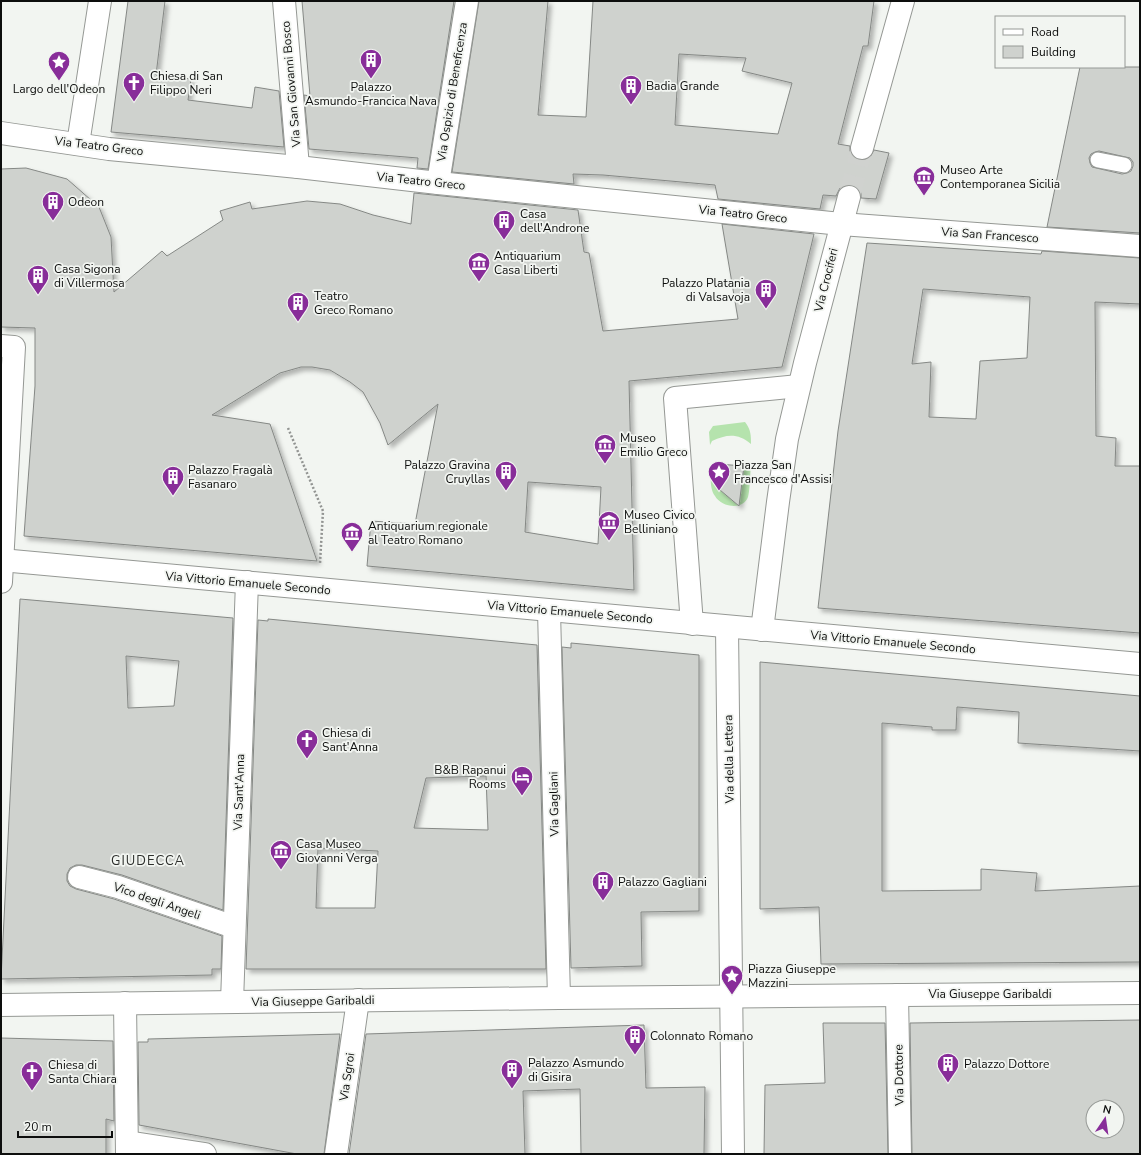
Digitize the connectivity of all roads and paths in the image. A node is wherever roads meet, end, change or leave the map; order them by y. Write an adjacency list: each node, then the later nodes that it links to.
1 (100, 1): 6 (street)
2 (284, 1): 10 (street, Via San Giovanni Bosco)
3 (467, 1): 11 (street, Via Ospizio di Beneficenza)
4 (903, 1): 7 (street)
5 (1, 133): 6 (street, Via Teatro Greco)
6 (78, 144): 10 (street, Via Teatro Greco)
7 (862, 148)
8 (1098, 160): 9 (lane)
9 (1124, 165)
10 (298, 167): 11 (street, Via Teatro Greco)
11 (438, 183): 13 (street, Via Teatro Greco)
12 (849, 197): 13 (street, Via Crociferi)
13 (841, 224): 14 (street, Via San Francesco); 16 (street, Via Crociferi)
14 (1140, 246)
15 (1, 346): 18 (street)
16 (799, 386): 23 (street); 25 (street, Via Crociferi)
17 (288, 428): 21 (path)
18 (2, 560): 19 (street); 20 (street, Via Vittorio Emanuele Secondo)
19 (1, 582)
20 (247, 582): 21 (street, Via Vittorio Emanuele Secondo); 28 (street, Via Sant'Anna)
21 (319, 589): 22 (street, Via Vittorio Emanuele Secondo)
22 (549, 611): 23 (street, Via Vittorio Emanuele Secondo); 32 (street, Via Gagliani)
23 (692, 624): 24 (street, Via Vittorio Emanuele Secondo)
24 (727, 627): 25 (street, Via Vittorio Emanuele Secondo); 31 (street, Via della Lettera)
25 (762, 630): 26 (street, Via Vittorio Emanuele Secondo)
26 (1140, 664)
27 (79, 877): 28 (street, Vico degli Angeli)
28 (234, 927): 34 (street, Via Sant'Anna)
29 (1140, 994): 30 (street, Via Giuseppe Garibaldi)
30 (897, 995): 31 (street, Via Giuseppe Garibaldi); 41 (street, Via Dottore)
31 (732, 996): 32 (street, Via Giuseppe Garibaldi); 40 (street, Via della Lettera)
32 (559, 998): 33 (street, Via Giuseppe Garibaldi)
33 (358, 1000): 34 (street, Via Giuseppe Garibaldi); 39 (street, Via Sgroi)
34 (232, 1002): 35 (street, Via Giuseppe Garibaldi)
35 (125, 1003): 36 (street, Via Giuseppe Garibaldi); 37 (street)
36 (1, 1005)
37 (127, 1148): 38 (street)
38 (205, 1154)
39 (336, 1154)
40 (733, 1154)
41 (900, 1154)

